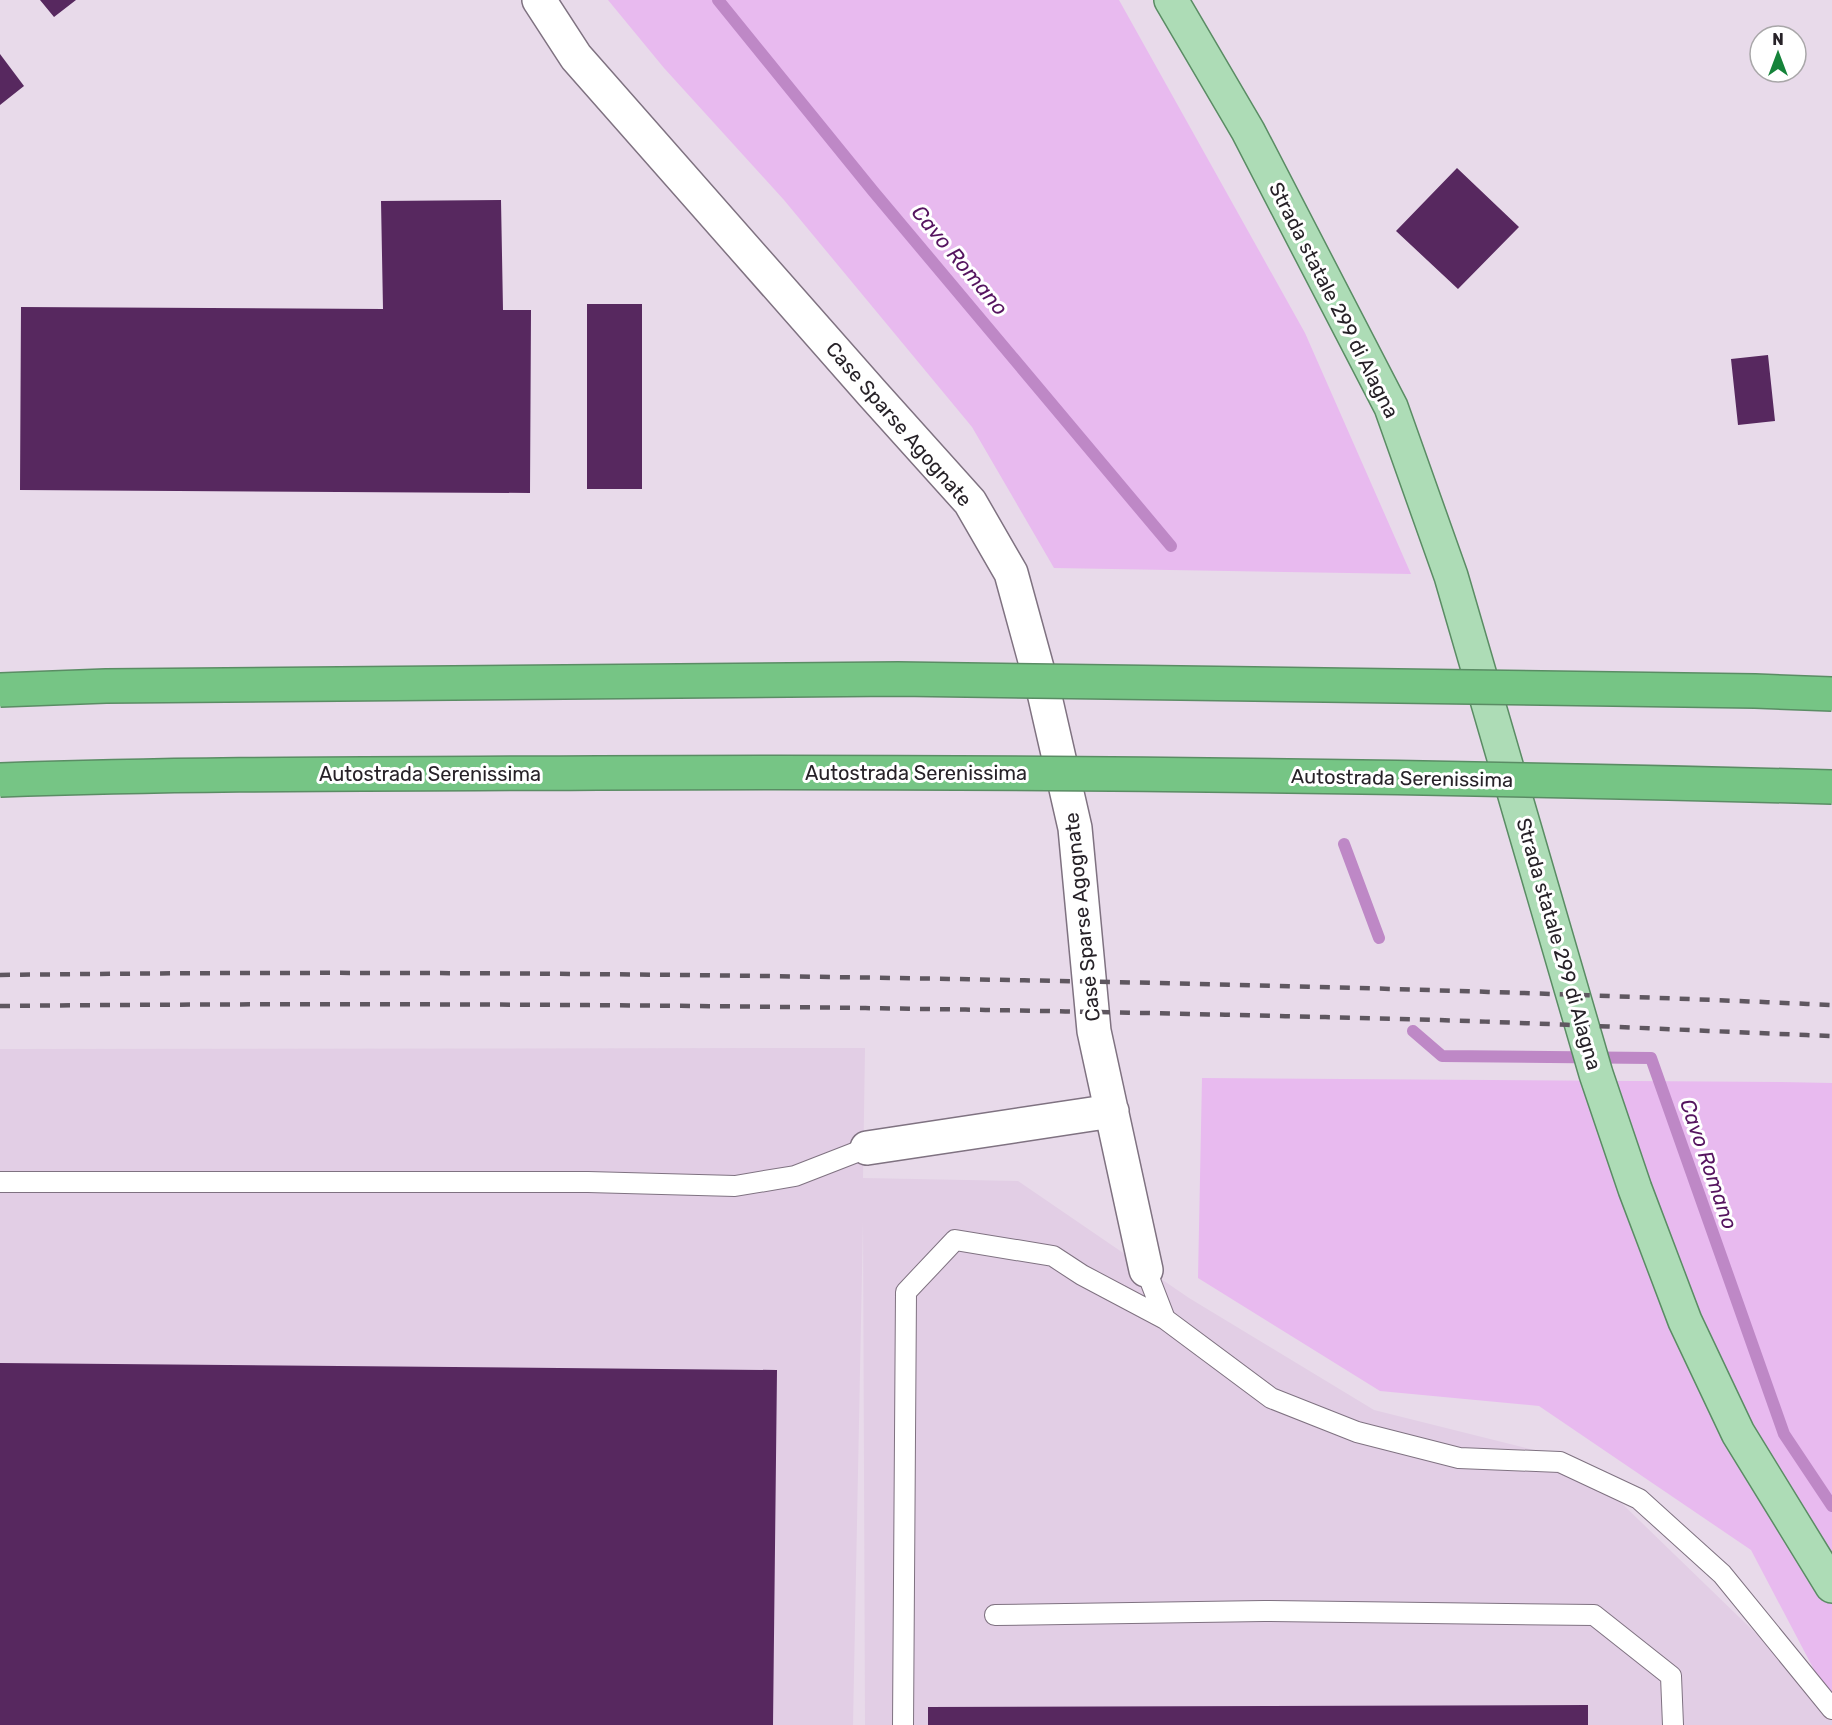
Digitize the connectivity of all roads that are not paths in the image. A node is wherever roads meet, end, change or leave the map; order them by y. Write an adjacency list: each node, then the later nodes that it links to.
1 (539, 0): 7 (street, Case Sparse Agognate)
2 (1171, 0): 12 (main road, Strada statale 299 di Alagna)
3 (0, 690): 4 (highway, bridge)
4 (1832, 694)
5 (0, 780): 6 (highway, Autostrada Serenissima, bridge)
6 (1832, 787)
7 (1112, 1111): 8 (street); 10 (street, Case Sparse Agognate)
8 (867, 1148): 9 (lane)
9 (0, 1182)
10 (1146, 1270): 11 (lane, Case Sparse Agognate)
11 (1165, 1319): 14 (lane); 15 (lane)
12 (1832, 1586)
13 (995, 1615): 16 (lane)
14 (1832, 1709)
15 (903, 1725)
16 (1673, 1725)

